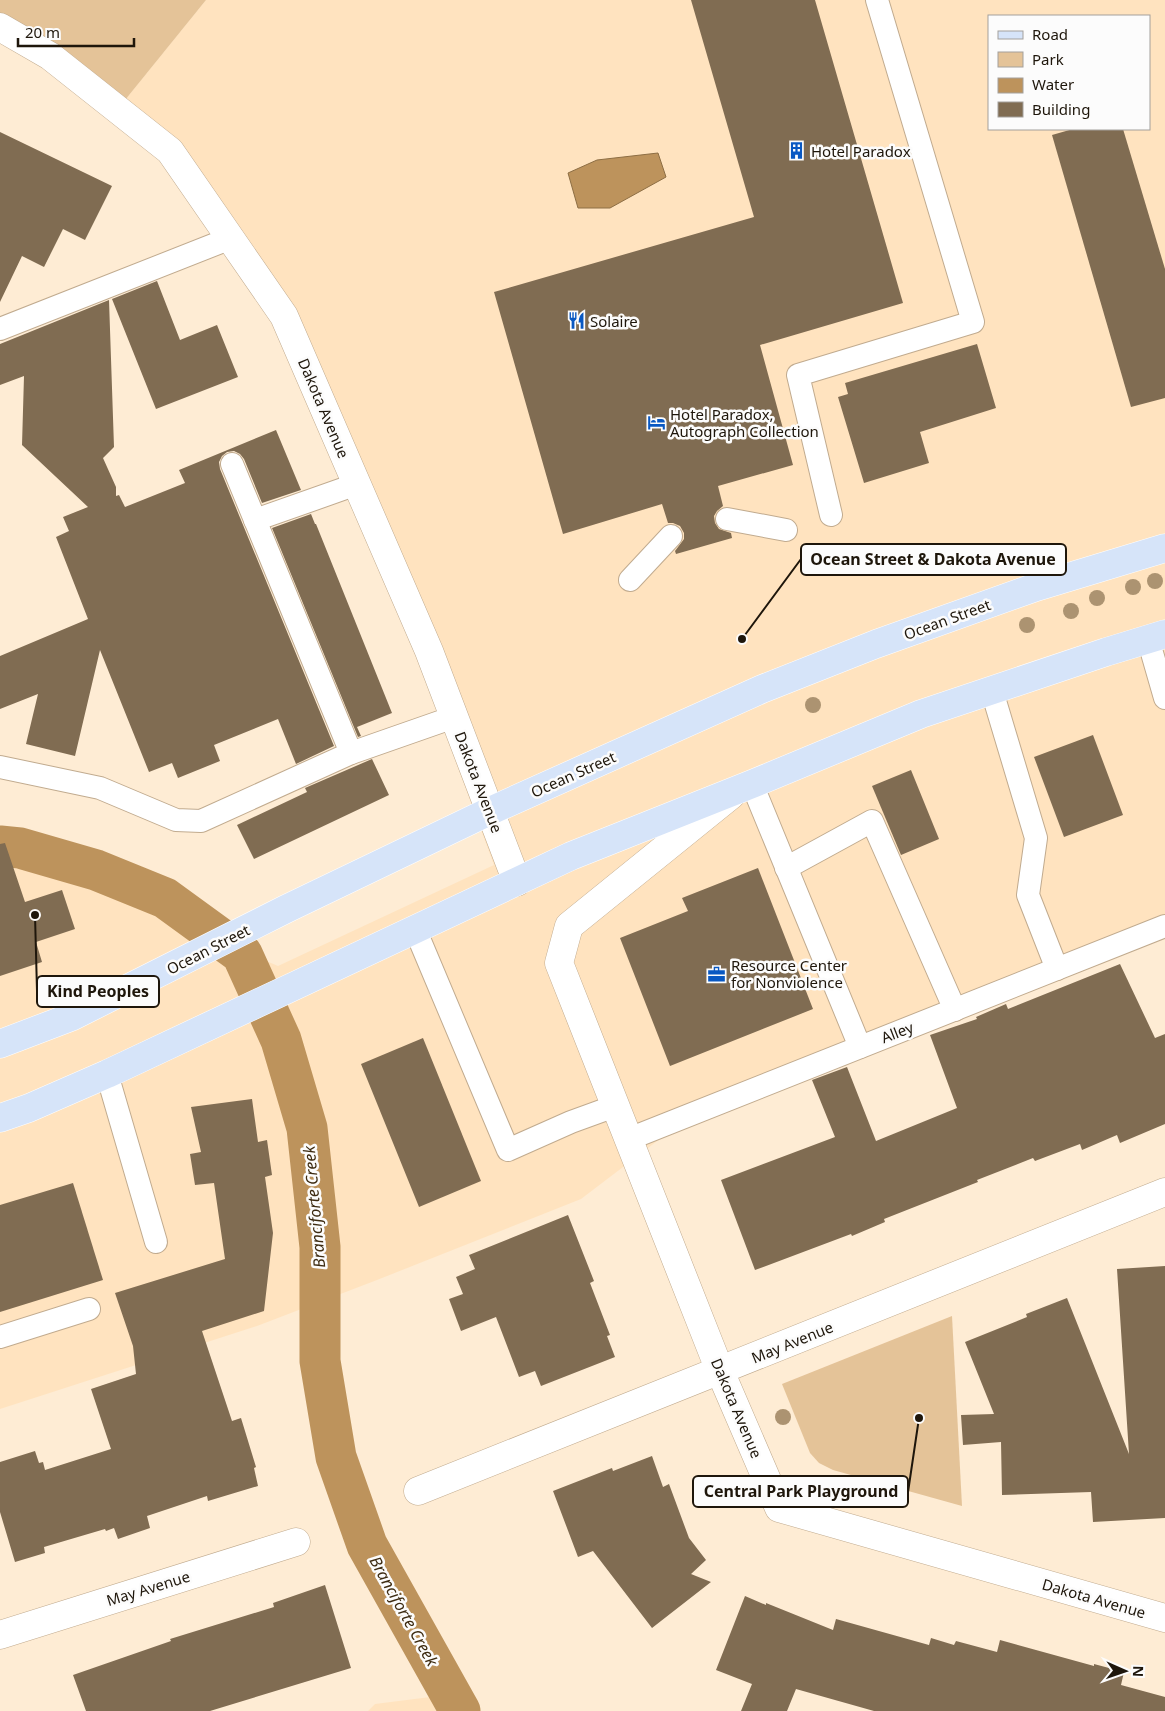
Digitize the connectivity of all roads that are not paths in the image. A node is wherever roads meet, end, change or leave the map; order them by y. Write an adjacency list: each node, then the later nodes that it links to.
1 (876, 0): 7 (lane)
2 (0, 27): 3 (street, Dakota Avenue)
3 (231, 238): 4 (lane); 6 (street, Dakota Avenue)
4 (0, 329)
5 (232, 464): 9 (lane)
6 (357, 484): 9 (lane); 17 (street, Dakota Avenue)
7 (831, 515)
8 (727, 519): 10 (lane)
9 (255, 520): 18 (lane)
10 (786, 530)
11 (671, 536): 13 (lane)
12 (1165, 548): 21 (main road, Ocean Street)
13 (630, 580)
14 (1157, 637): 15 (main road); 16 (lane)
15 (992, 691): 20 (main road); 26 (lane)
16 (1165, 698)
17 (454, 717): 18 (lane); 21 (street, Dakota Avenue)
18 (351, 753): 19 (lane)
19 (0, 767)
20 (745, 787): 22 (lane); 23 (main road); 31 (street, Dakota Avenue)
21 (490, 811): 23 (street, Dakota Avenue); 28 (main road, Ocean Street)
22 (786, 868): 27 (lane); 29 (lane)
23 (517, 882): 25 (main road)
24 (1165, 926): 26 (lane, Alley)
25 (415, 929): 30 (main road); 31 (lane)
26 (1057, 969): 27 (lane, Alley)
27 (954, 1010): 29 (lane, Alley)
28 (0, 1044)
29 (860, 1047): 33 (lane, Alley)
30 (107, 1074): 32 (main road); 35 (lane)
31 (615, 1106): 33 (street, Dakota Avenue)
32 (0, 1118)
33 (629, 1139): 38 (street, Dakota Avenue)
34 (1165, 1192): 38 (street, May Avenue)
35 (156, 1242)
36 (89, 1309): 37 (lane)
37 (0, 1337)
38 (720, 1371): 39 (street, May Avenue); 41 (street, Dakota Avenue)
39 (418, 1491)
40 (296, 1542): 42 (street, May Avenue)
41 (1165, 1618)
42 (0, 1635)

